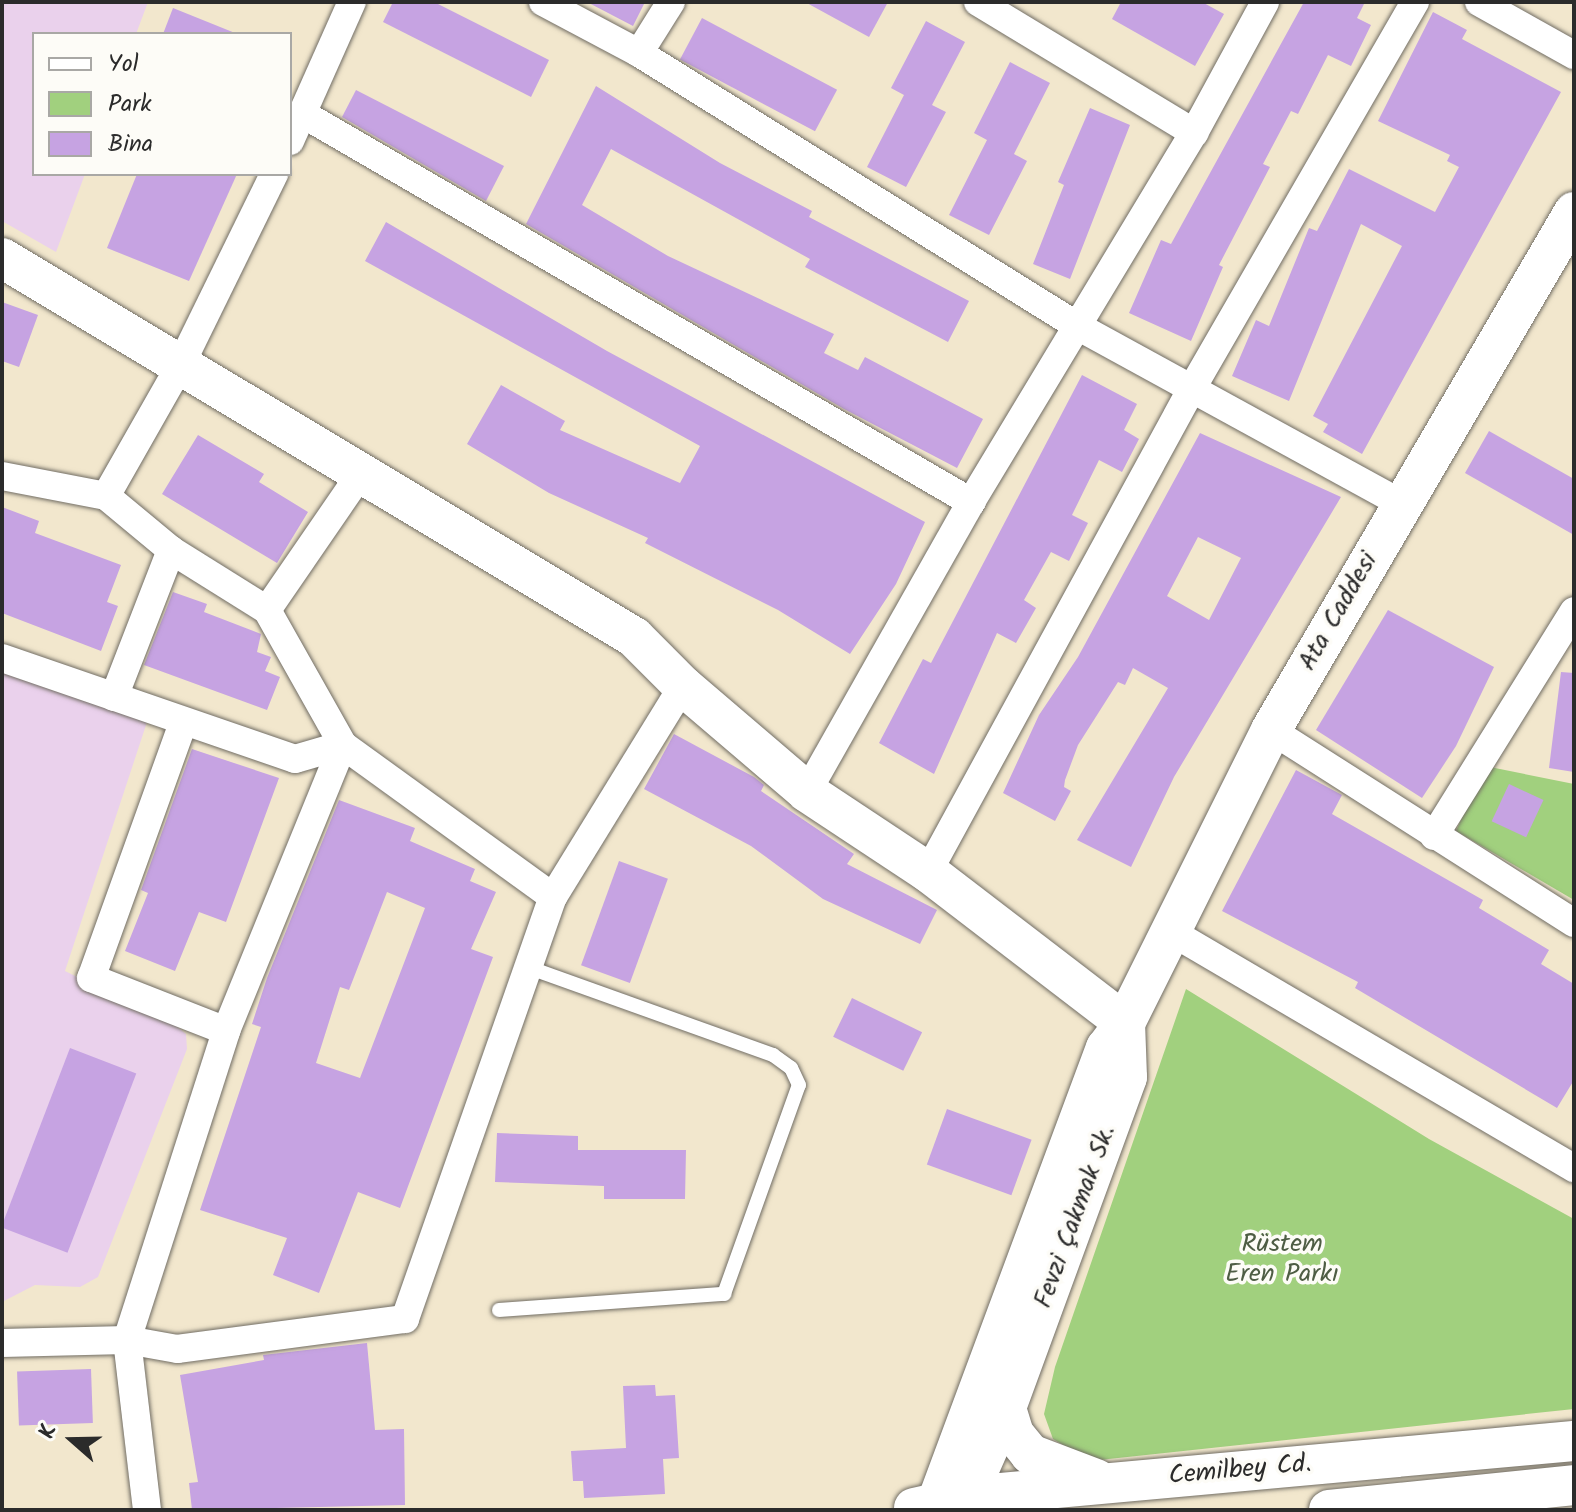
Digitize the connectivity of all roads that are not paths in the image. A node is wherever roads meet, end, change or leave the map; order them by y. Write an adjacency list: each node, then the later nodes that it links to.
1 (352, 2): 10 (street)
2 (543, 2): 8 (street)
3 (671, 2): 8 (street)
4 (978, 2): 11 (street)
5 (1265, 2): 11 (street)
6 (1415, 2): 18 (street)
7 (1479, 2): 9 (street)
8 (639, 53): 16 (street)
9 (1574, 55)
10 (303, 114): 12 (street); 22 (street)
11 (1194, 133): 16 (street)
12 (292, 137)
13 (273, 176): 17 (street)
14 (1574, 212): 23 (street, Ata Caddesi)
15 (2, 258): 17 (street)
16 (1079, 327): 18 (street); 22 (street)
17 (181, 364): 19 (street); 21 (street)
18 (1191, 390): 23 (street); 35 (street)
19 (361, 473): 25 (street); 28 (street)
20 (2, 476): 21 (street)
21 (106, 496): 24 (street)
22 (971, 502): 33 (street)
23 (1402, 504): 31 (street, Ata Caddesi)
24 (171, 550): 25 (street); 29 (street)
25 (267, 610): 32 (street)
26 (1574, 611): 34 (street)
27 (2, 658): 29 (street)
28 (683, 686): 33 (street); 36 (street)
29 (114, 697): 30 (street)
30 (183, 723): 32 (street); 41 (street)
31 (1271, 730): 34 (street); 38 (street, Ata Caddesi)
32 (343, 745): 36 (street); 41 (street)
33 (807, 792): 35 (street)
34 (1434, 836): 37 (street)
35 (928, 872): 40 (street)
36 (553, 897): 39 (street)
37 (1574, 923)
38 (1168, 930): 40 (street, Ata Caddesi); 42 (street)
39 (530, 968): 43 (lane); 44 (street)
40 (1125, 1023): 46 (street, Fevzi Çakmak Sk.); 50 (street, Ata Caddesi)
41 (226, 1031): 44 (street)
42 (1574, 1168)
43 (499, 1310)
44 (127, 1340): 45 (street); 51 (street)
45 (2, 1343)
46 (1006, 1408): 48 (street); 50 (street, Fevzi Çakmak Sk.)
47 (1574, 1441): 48 (street, Cemilbey Cd.)
48 (1109, 1483): 50 (street, Cemilbey Cd.)
49 (1574, 1485): 52 (street)
50 (941, 1506)
51 (147, 1510)
52 (1336, 1510)

